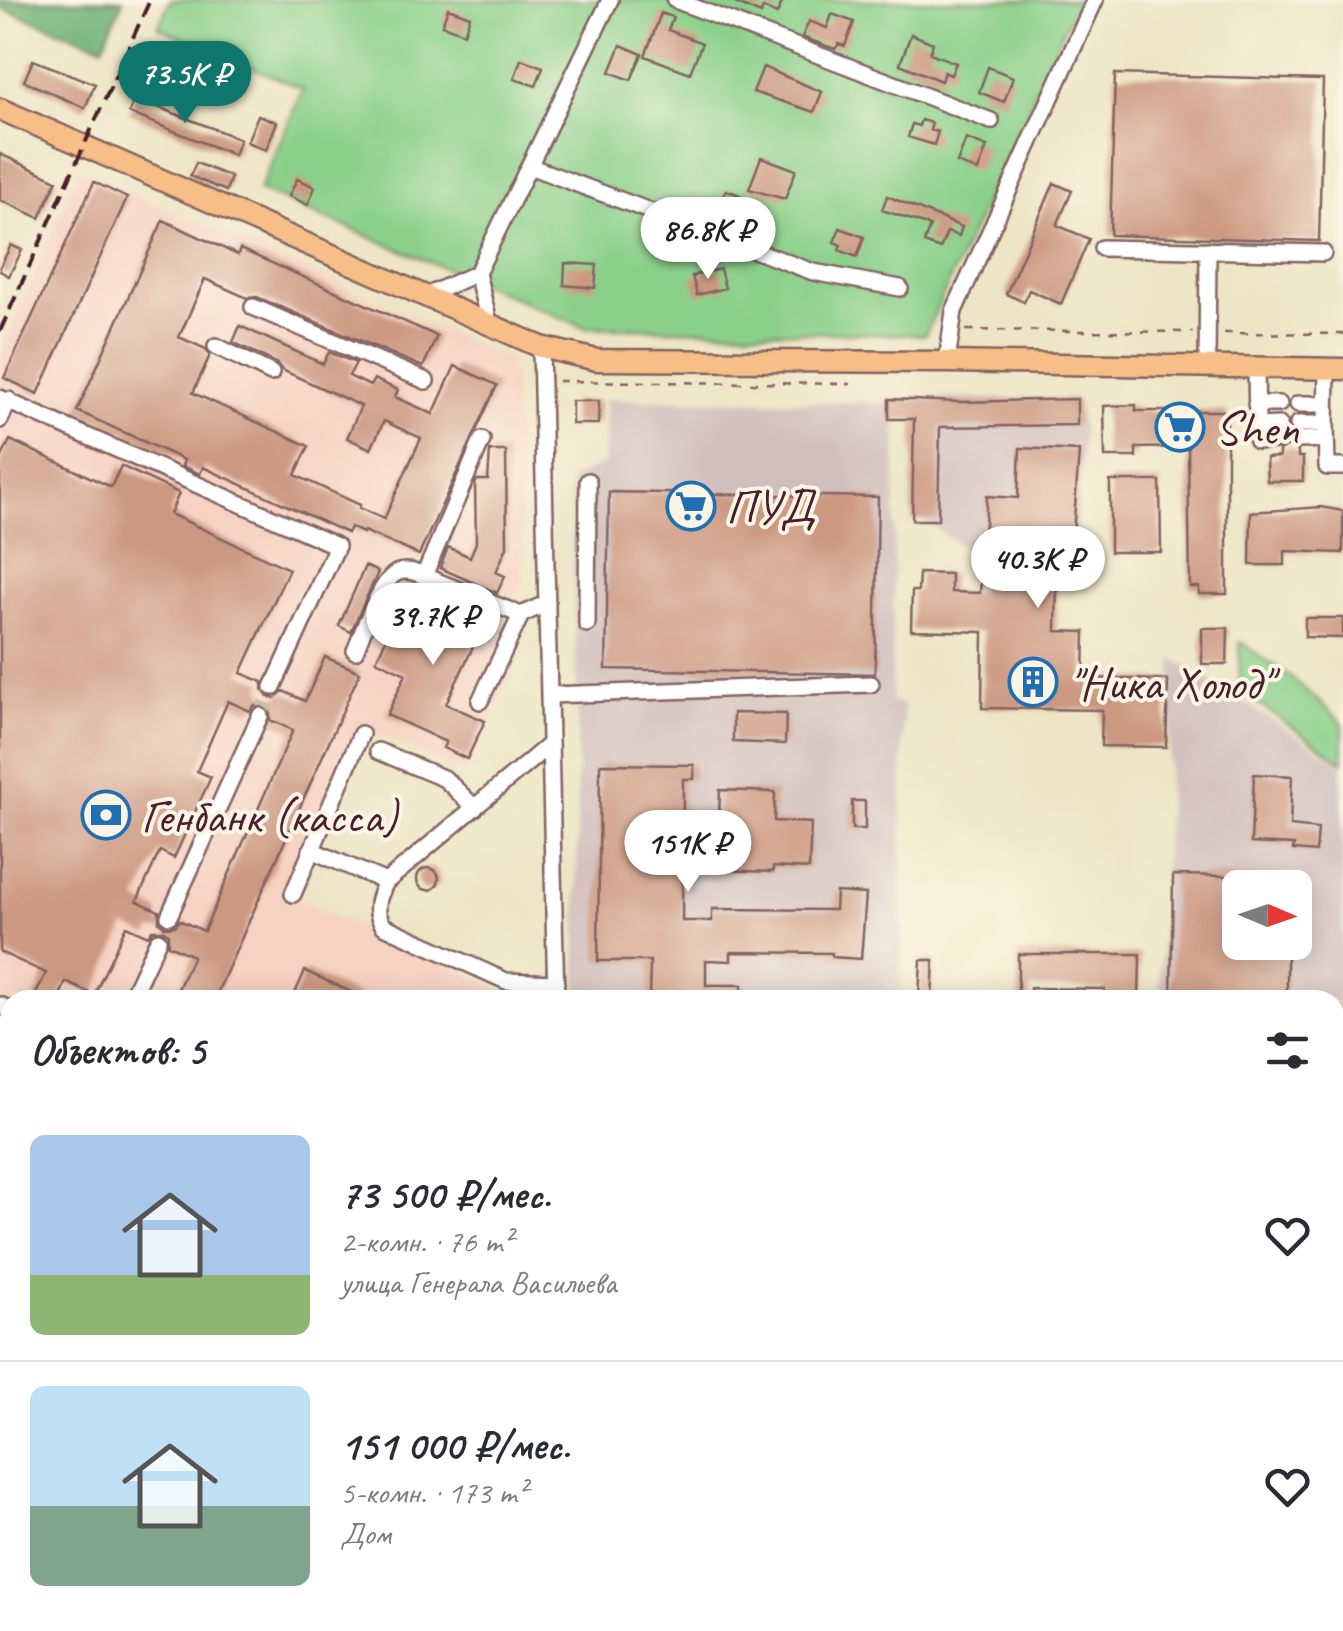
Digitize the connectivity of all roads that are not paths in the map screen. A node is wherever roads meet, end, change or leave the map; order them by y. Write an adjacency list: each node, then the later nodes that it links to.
1 (610, 0): 6 (street)
2 (675, 0): 5 (street)
3 (1094, 0): 17 (street)
4 (0, 110): 12 (main road)
5 (990, 121)
6 (529, 166): 10 (street); 11 (street)
7 (1102, 248): 8 (street)
8 (1208, 250): 9 (street); 18 (street)
9 (1323, 253)
10 (477, 272): 12 (street); 14 (street)
11 (900, 288)
12 (426, 296): 16 (main road)
13 (253, 307): 22 (street)
14 (489, 322)
15 (216, 346): 21 (street)
16 (541, 347): 17 (main road); 36 (street)
17 (947, 362): 18 (main road)
18 (1206, 367): 19 (main road)
19 (1256, 368): 20 (main road); 24 (street)
20 (1335, 369): 27 (street)
21 (271, 373)
22 (426, 381)
23 (5, 399): 28 (street); 41 (street)
24 (1256, 404): 25 (street); 29 (street)
25 (1279, 404)
26 (1298, 404): 27 (street)
27 (1326, 404): 31 (street)
28 (0, 420)
29 (1279, 432)
30 (1298, 432): 31 (street)
31 (1326, 432): 33 (street)
32 (482, 440): 35 (street)
33 (1343, 467)
34 (588, 481): 38 (street)
35 (424, 576): 37 (street); 39 (street)
36 (547, 603): 37 (street); 42 (street)
37 (521, 615): 43 (street)
38 (588, 624)
39 (355, 651)
40 (871, 684): 42 (street)
41 (274, 687)
42 (549, 695): 46 (street)
43 (480, 701)
44 (260, 716): 52 (street)
45 (361, 734): 49 (street)
46 (550, 744): 48 (street); 56 (street)
47 (378, 750): 48 (street)
48 (474, 808): 50 (street)
49 (311, 850): 50 (street); 51 (street)
50 (386, 882): 55 (street)
51 (292, 894)
52 (169, 916)
53 (158, 940): 54 (street)
54 (135, 990)
55 (547, 990)
56 (556, 990)

